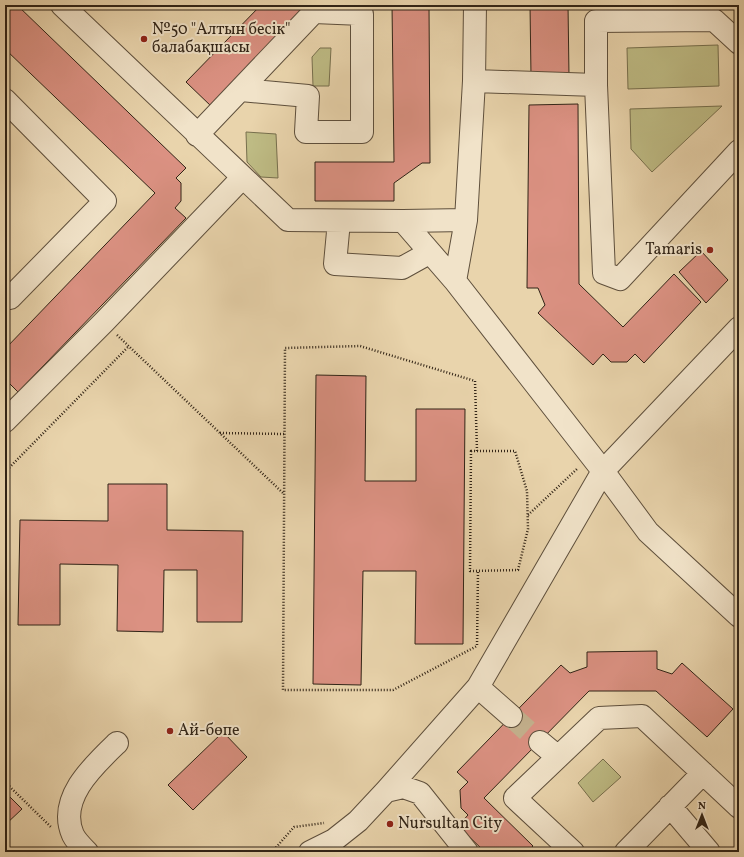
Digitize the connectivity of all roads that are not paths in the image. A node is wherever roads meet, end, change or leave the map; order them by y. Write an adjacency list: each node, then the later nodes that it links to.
1 (62, 5): 8 (street)
2 (475, 5): 4 (street)
3 (739, 42): 5 (street)
4 (474, 81): 5 (street); 11 (street)
5 (596, 85): 9 (street)
6 (241, 90): 6 (street); 8 (street)
7 (5, 100): 16 (street)
8 (197, 135): 10 (street)
9 (738, 153)
10 (242, 178): 12 (street); 18 (street)
11 (466, 220): 13 (street); 15 (street)
12 (339, 221): 13 (street); 14 (street)
13 (402, 221): 14 (street)
14 (429, 253): 15 (street)
15 (455, 281): 19 (street)
16 (5, 294)
17 (739, 328): 19 (street)
18 (5, 421)
19 (597, 464): 20 (street); 21 (street)
20 (739, 616)
21 (478, 687): 22 (street); 27 (street)
22 (511, 716)
23 (540, 742): 25 (street)
24 (117, 743): 30 (street)
25 (558, 757): 26 (street); 33 (street)
26 (703, 773): 28 (street); 29 (street)
27 (386, 791): 31 (street); 32 (street)
28 (735, 797)
29 (670, 806): 34 (street); 35 (street)
30 (86, 852)
31 (310, 852)
32 (467, 852)
33 (573, 852)
34 (626, 852)
35 (710, 852)

